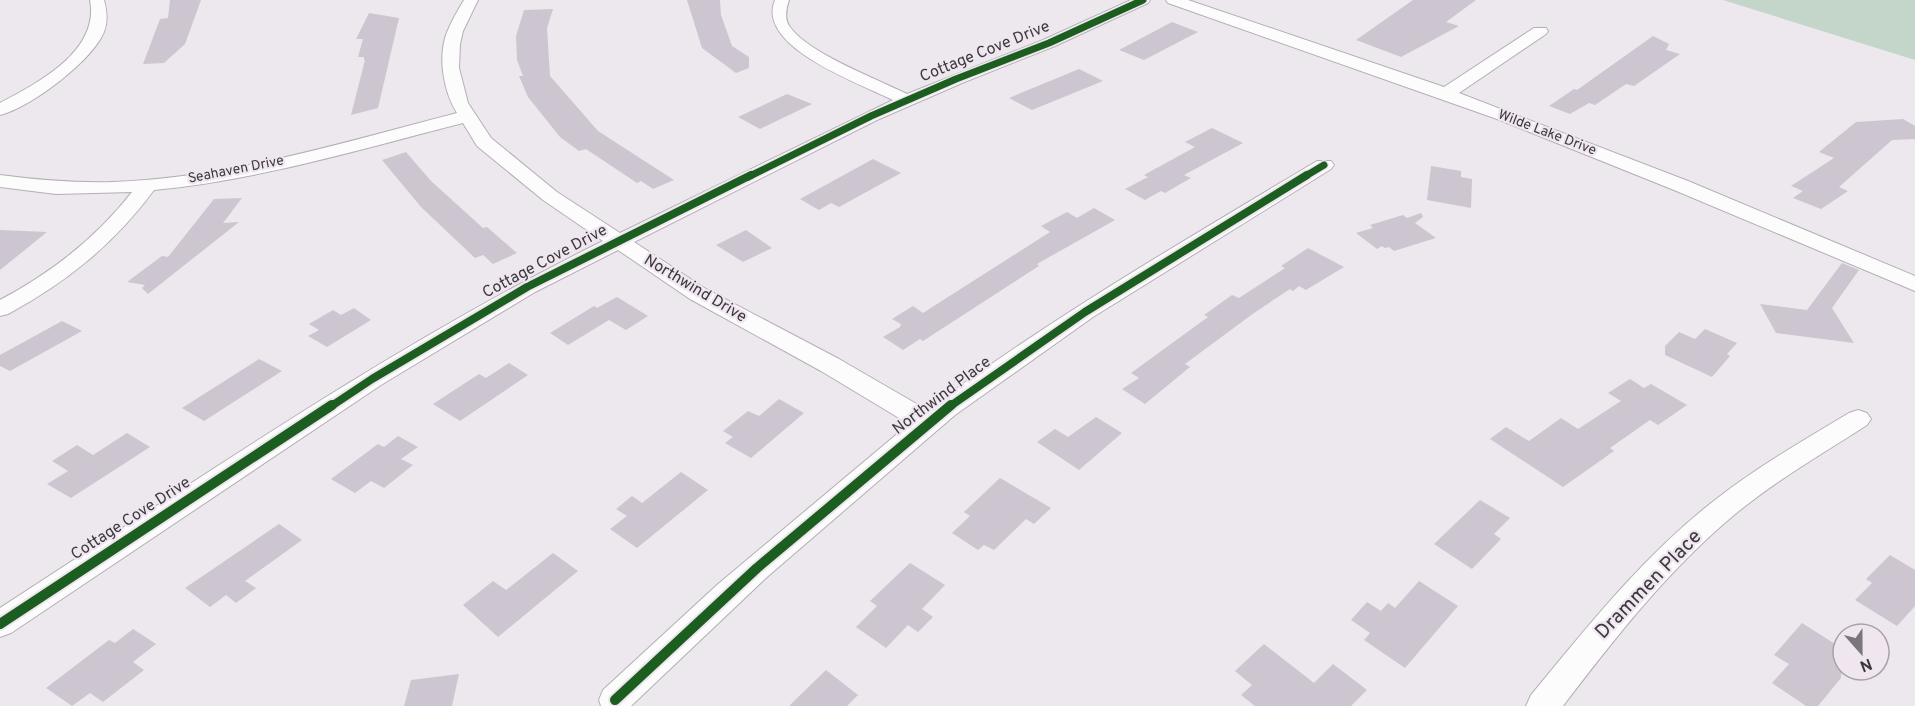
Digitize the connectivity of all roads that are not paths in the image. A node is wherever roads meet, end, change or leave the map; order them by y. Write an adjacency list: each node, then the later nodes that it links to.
1 (97, 0): 9 (street)
2 (471, 0): 10 (street, Northwind Drive)
3 (782, 0): 8 (street)
4 (1143, 0): 8 (street, Cottage Cove Drive)
5 (1173, 0): 7 (street, Wilde Lake Drive)
6 (1540, 31): 7 (street)
7 (1445, 94): 15 (street, Wilde Lake Drive)
8 (906, 100): 14 (street, Cottage Cove Drive)
9 (0, 110)
10 (467, 116): 13 (street, Seahaven Drive); 14 (street, Northwind Drive)
11 (1324, 165): 18 (street, Northwind Place)
12 (0, 181): 13 (street, Seahaven Drive)
13 (148, 185): 16 (street)
14 (616, 242): 18 (street, Northwind Drive); 19 (street, Cottage Cove Drive)
15 (1915, 284)
16 (0, 309)
17 (1858, 419): 21 (street, Drammen Place)
18 (928, 423): 20 (street, Northwind Place)
19 (0, 624)
20 (615, 700)
21 (1543, 706)

